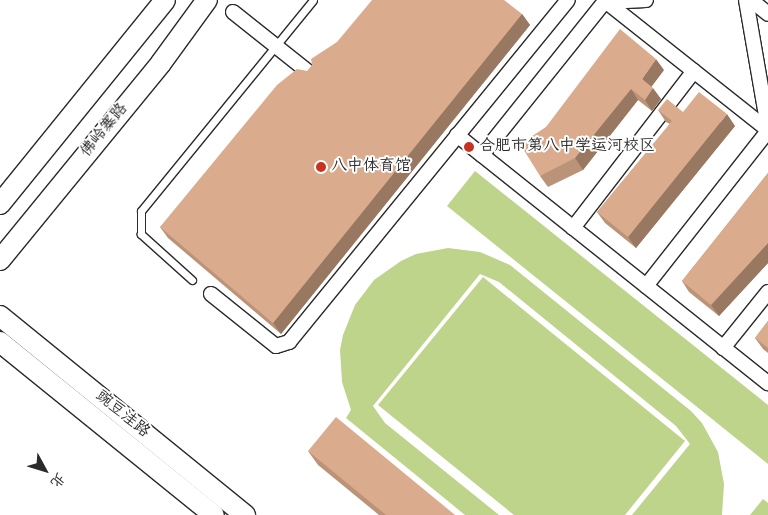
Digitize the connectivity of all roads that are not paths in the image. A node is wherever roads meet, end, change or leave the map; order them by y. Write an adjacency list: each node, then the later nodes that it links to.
1 (165, 0): 17 (main road)
2 (207, 0): 19 (main road, 佛岭寨路)
3 (313, 0): 11 (lane)
4 (568, 0): 15 (street)
5 (646, 0): 8 (street)
6 (746, 0): 14 (street)
7 (751, 0): 10 (street)
8 (605, 1): 12 (street); 16 (street)
9 (233, 12): 11 (street)
10 (768, 14)
11 (276, 46): 13 (street); 20 (lane)
12 (694, 71): 14 (street); 18 (street)
13 (311, 74)
14 (768, 129): 21 (street)
15 (457, 135): 16 (street); 23 (street)
16 (482, 155): 18 (street)
17 (0, 204)
18 (572, 228): 21 (street)
19 (0, 260)
20 (192, 280)
21 (646, 286): 26 (street)
22 (768, 292): 26 (street)
23 (210, 294)
24 (0, 316): 29 (main road, 豌豆洼路)
25 (0, 342): 28 (main road, 豌豆洼路)
26 (723, 348): 27 (street)
27 (768, 383)
28 (214, 515)
29 (245, 515)

